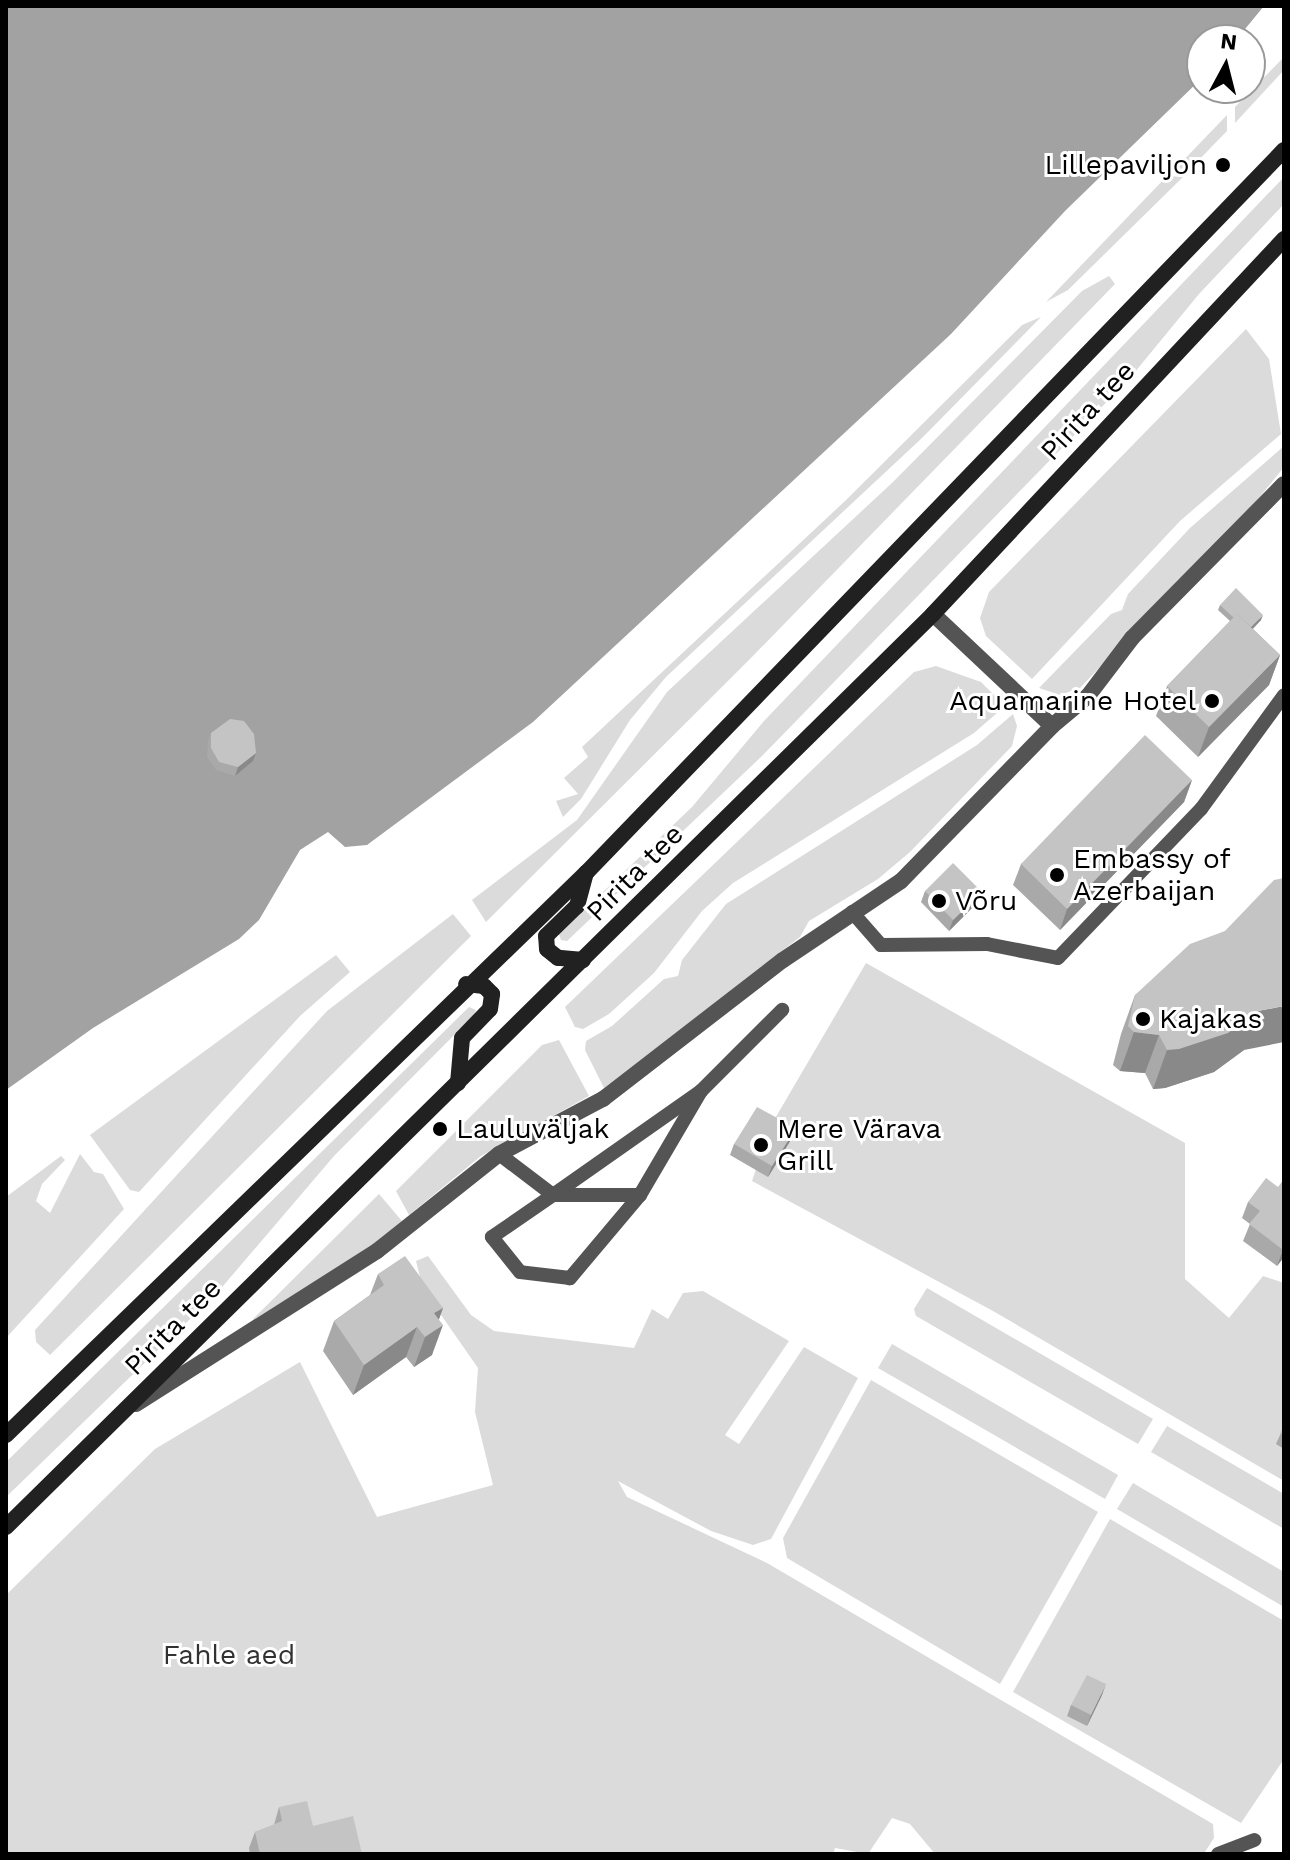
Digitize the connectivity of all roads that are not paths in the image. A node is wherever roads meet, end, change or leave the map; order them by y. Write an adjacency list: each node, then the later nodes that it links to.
1 (1284, 150): 7 (main road, Pirita tee)
2 (1284, 239): 4 (main road, Pirita tee)
3 (1284, 484): 6 (street)
4 (933, 614): 6 (street); 9 (main road, Pirita tee)
5 (1284, 695): 8 (lane)
6 (1052, 726): 8 (street)
7 (587, 872): 9 (main road); 10 (main road, Pirita tee)
8 (852, 912): 14 (street)
9 (583, 960): 12 (main road, Pirita tee)
10 (466, 984): 12 (main road); 18 (main road, Pirita tee)
11 (782, 1010): 13 (lane)
12 (458, 1083): 17 (main road, Pirita tee)
13 (701, 1091): 15 (lane); 16 (lane)
14 (499, 1154): 15 (lane); 17 (street)
15 (553, 1195): 16 (lane); 16 (lane)
16 (640, 1195)
17 (128, 1409): 19 (main road, Pirita tee)
18 (6, 1435)
19 (6, 1527)
20 (1254, 1840): 21 (lane)
21 (1218, 1854)

